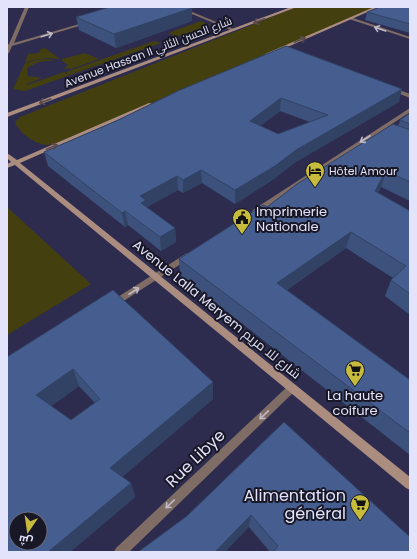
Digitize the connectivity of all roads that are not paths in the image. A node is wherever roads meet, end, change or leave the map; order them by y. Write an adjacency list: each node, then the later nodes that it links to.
1 (27, 7): 9 (street)
2 (176, 7): 7 (street)
3 (295, 7): 7 (main road, Avenue Hassan II شارع الحسن الثاني, one-way to 7)
4 (377, 7): 5 (main road)
5 (350, 18): 8 (street, one-way to 5); 10 (main road, one-way to 5)
6 (93, 21): 9 (street, one-way to 6)
7 (234, 30): 18 (main road, Avenue Hassan II شارع الحسن الثاني, one-way to 18)
8 (410, 38)
9 (9, 46): 12 (street)
10 (282, 48): 11 (street); 13 (main road)
11 (289, 50)
12 (7, 53)
13 (264, 56)
14 (388, 87): 15 (street)
15 (410, 96)
16 (157, 101): 20 (main road, one-way to 16)
17 (410, 110): 22 (street, one-way to 22)
18 (7, 115)
19 (7, 155): 20 (main road, Avenue Lalla Meryem شارع للا مريم)
20 (16, 162): 21 (main road); 24 (main road, Avenue Lalla Meryem شارع للا مريم)
21 (7, 166)
22 (248, 216)
23 (196, 250): 24 (street)
24 (157, 276): 25 (street, one-way to 24); 26 (main road, Avenue Lalla Meryem شارع للا مريم)
25 (107, 308)
26 (292, 388): 27 (main road, Avenue Lalla Meryem شارع للا مريم); 28 (street, Rue Libye, one-way to 28)
27 (410, 484)
28 (120, 552)

